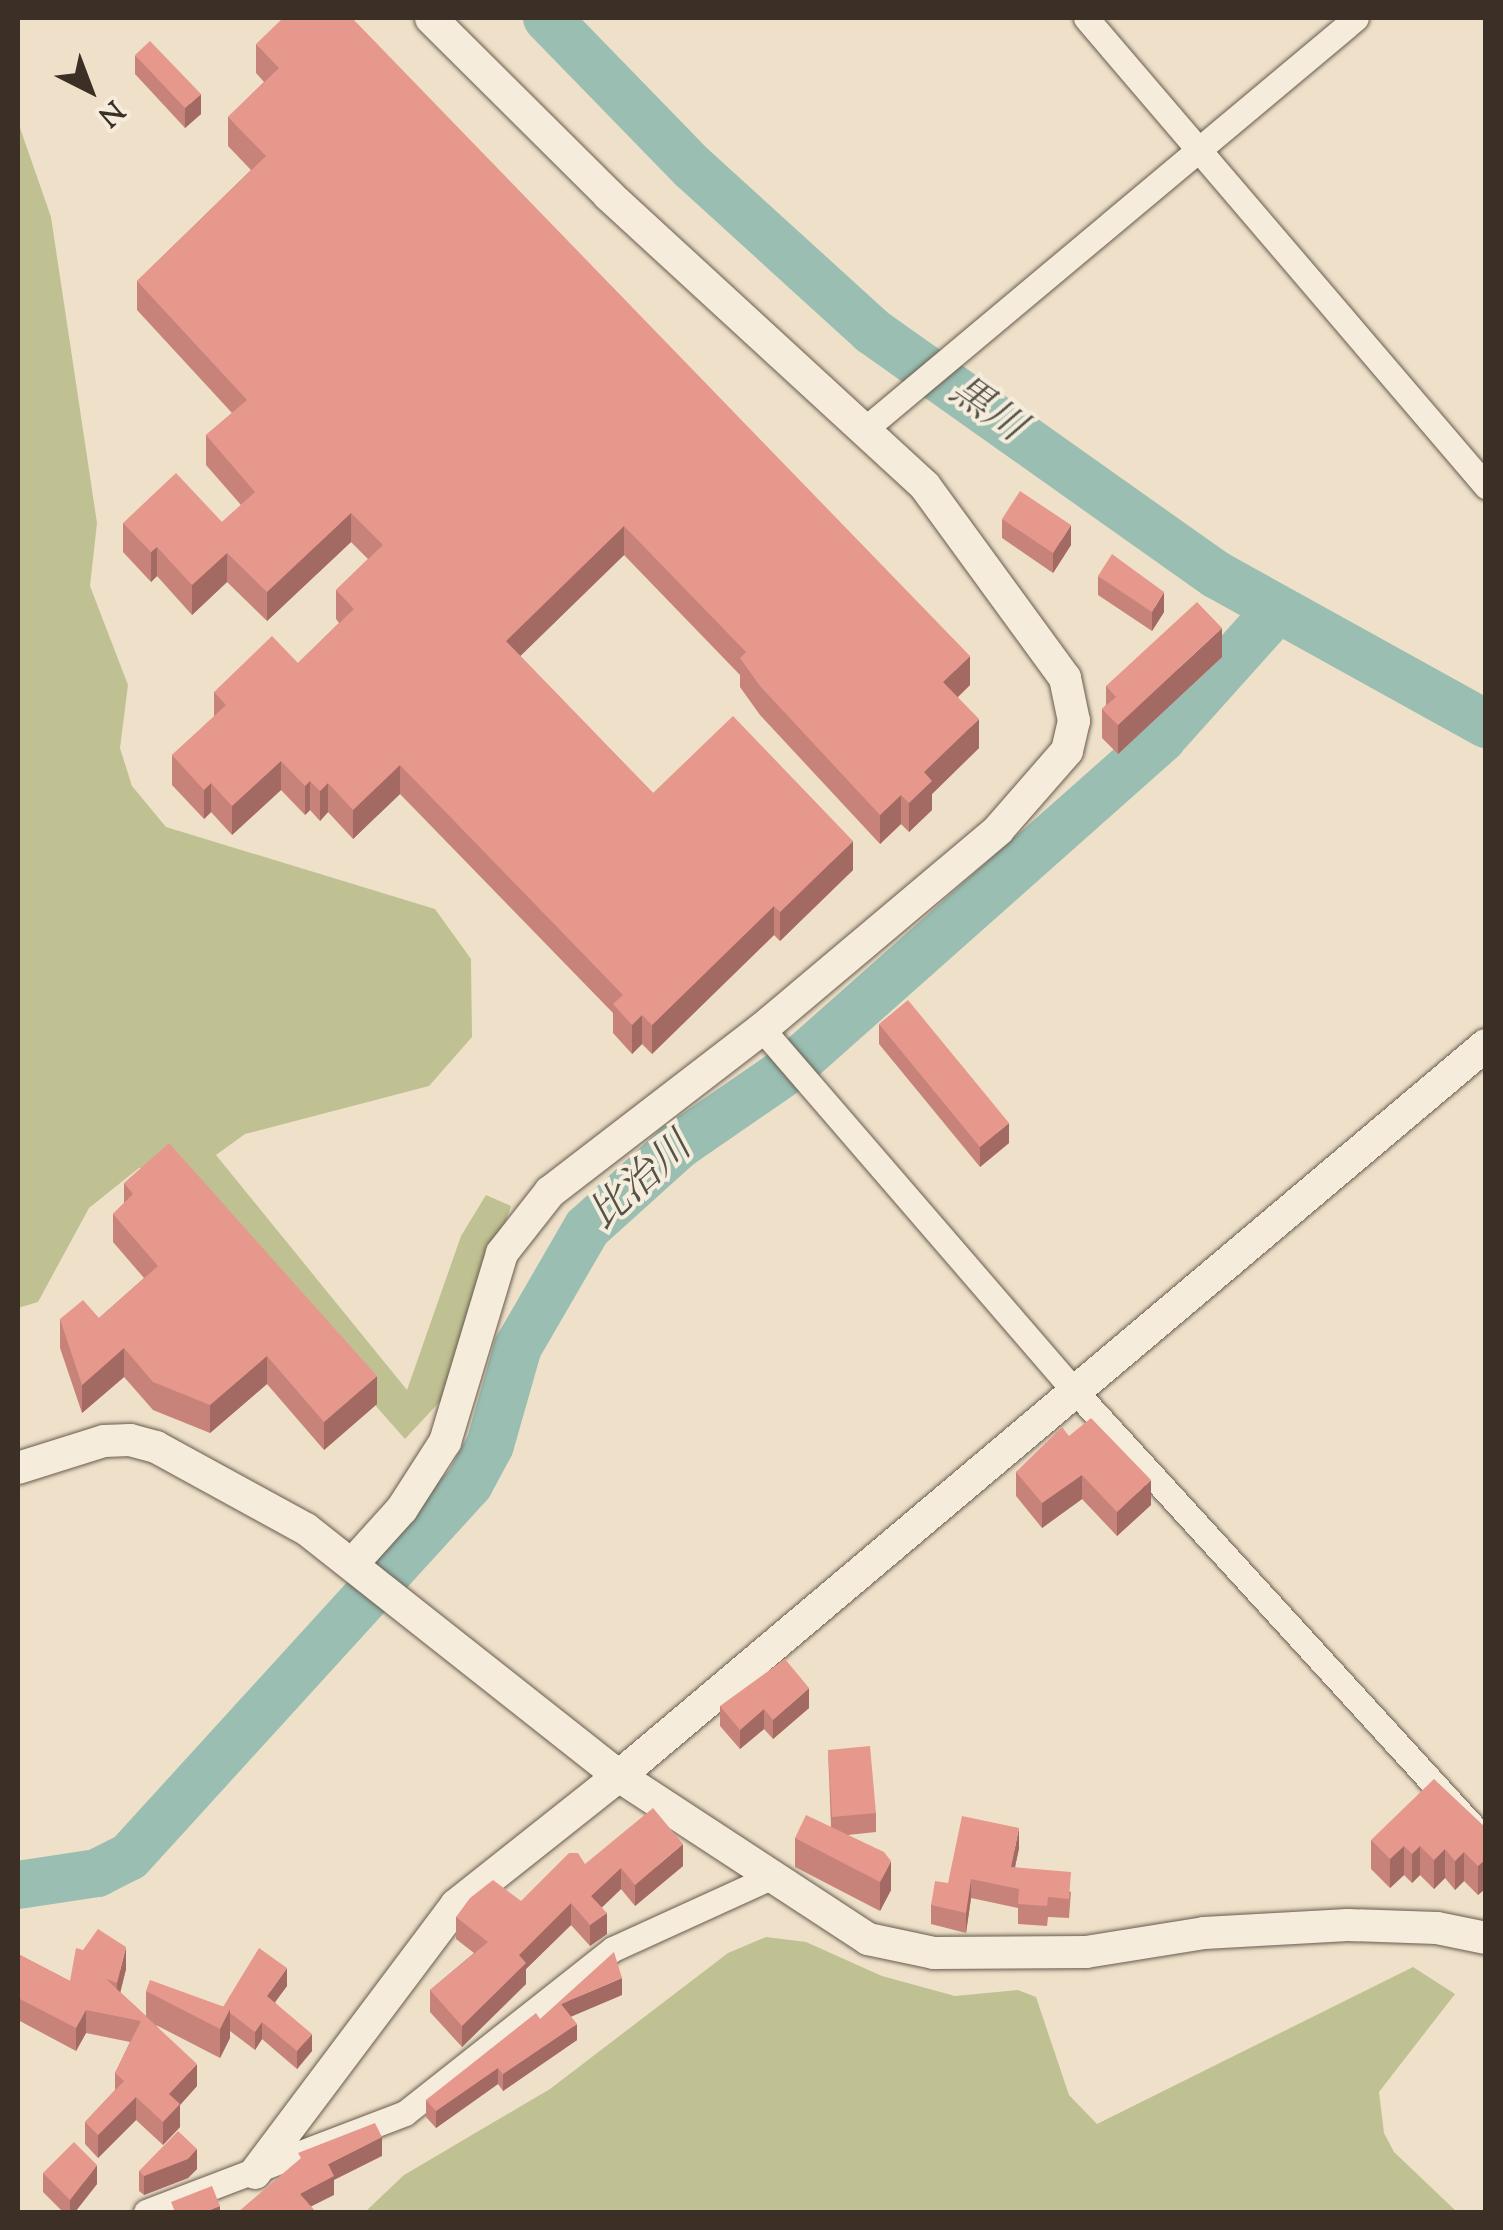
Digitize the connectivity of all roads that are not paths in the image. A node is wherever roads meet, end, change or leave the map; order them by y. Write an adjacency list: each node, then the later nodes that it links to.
1 (432, 18): 5 (street)
2 (1086, 18): 4 (street)
3 (1356, 18): 4 (street)
4 (1198, 152): 5 (street); 6 (street)
5 (873, 423): 7 (street)
6 (1486, 486)
7 (762, 1029): 9 (street); 11 (street)
8 (1486, 1045): 9 (street)
9 (1074, 1390): 12 (street); 13 (street)
10 (18, 1468): 11 (street)
11 (355, 1561): 12 (street)
12 (619, 1776): 14 (street); 16 (street)
13 (1486, 1841)
14 (771, 1876): 15 (street); 16 (street)
15 (1486, 1938)
16 (255, 2173): 17 (street)
17 (146, 2212)

